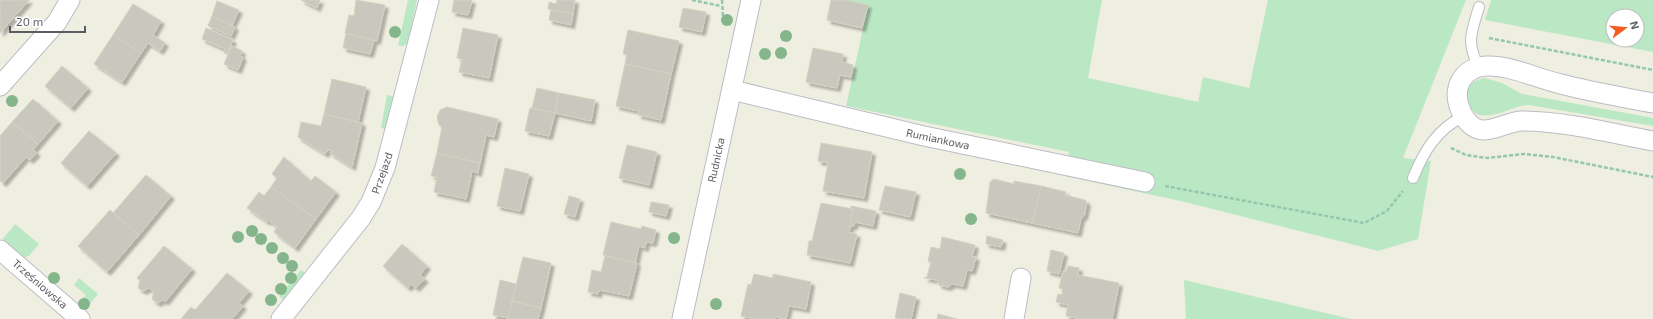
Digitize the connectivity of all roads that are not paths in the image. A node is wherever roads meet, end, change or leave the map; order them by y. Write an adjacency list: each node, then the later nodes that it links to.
1 (70, 0): 6 (street)
2 (429, 0): 16 (street, Przejazd)
3 (751, 0): 7 (street, Rudnicka)
4 (1479, 7): 5 (lane)
5 (1479, 68): 8 (street); 9 (street)
6 (0, 86)
7 (732, 90): 12 (street, Rumiankowa); 17 (street, Rudnicka)
8 (1653, 103)
9 (1464, 116): 10 (street); 11 (lane)
10 (1653, 141)
11 (1413, 178)
12 (1145, 182)
13 (0, 250): 15 (street, Trześniowska)
14 (1021, 278): 18 (street)
15 (80, 319)
16 (280, 319)
17 (682, 319)
18 (1014, 319)

